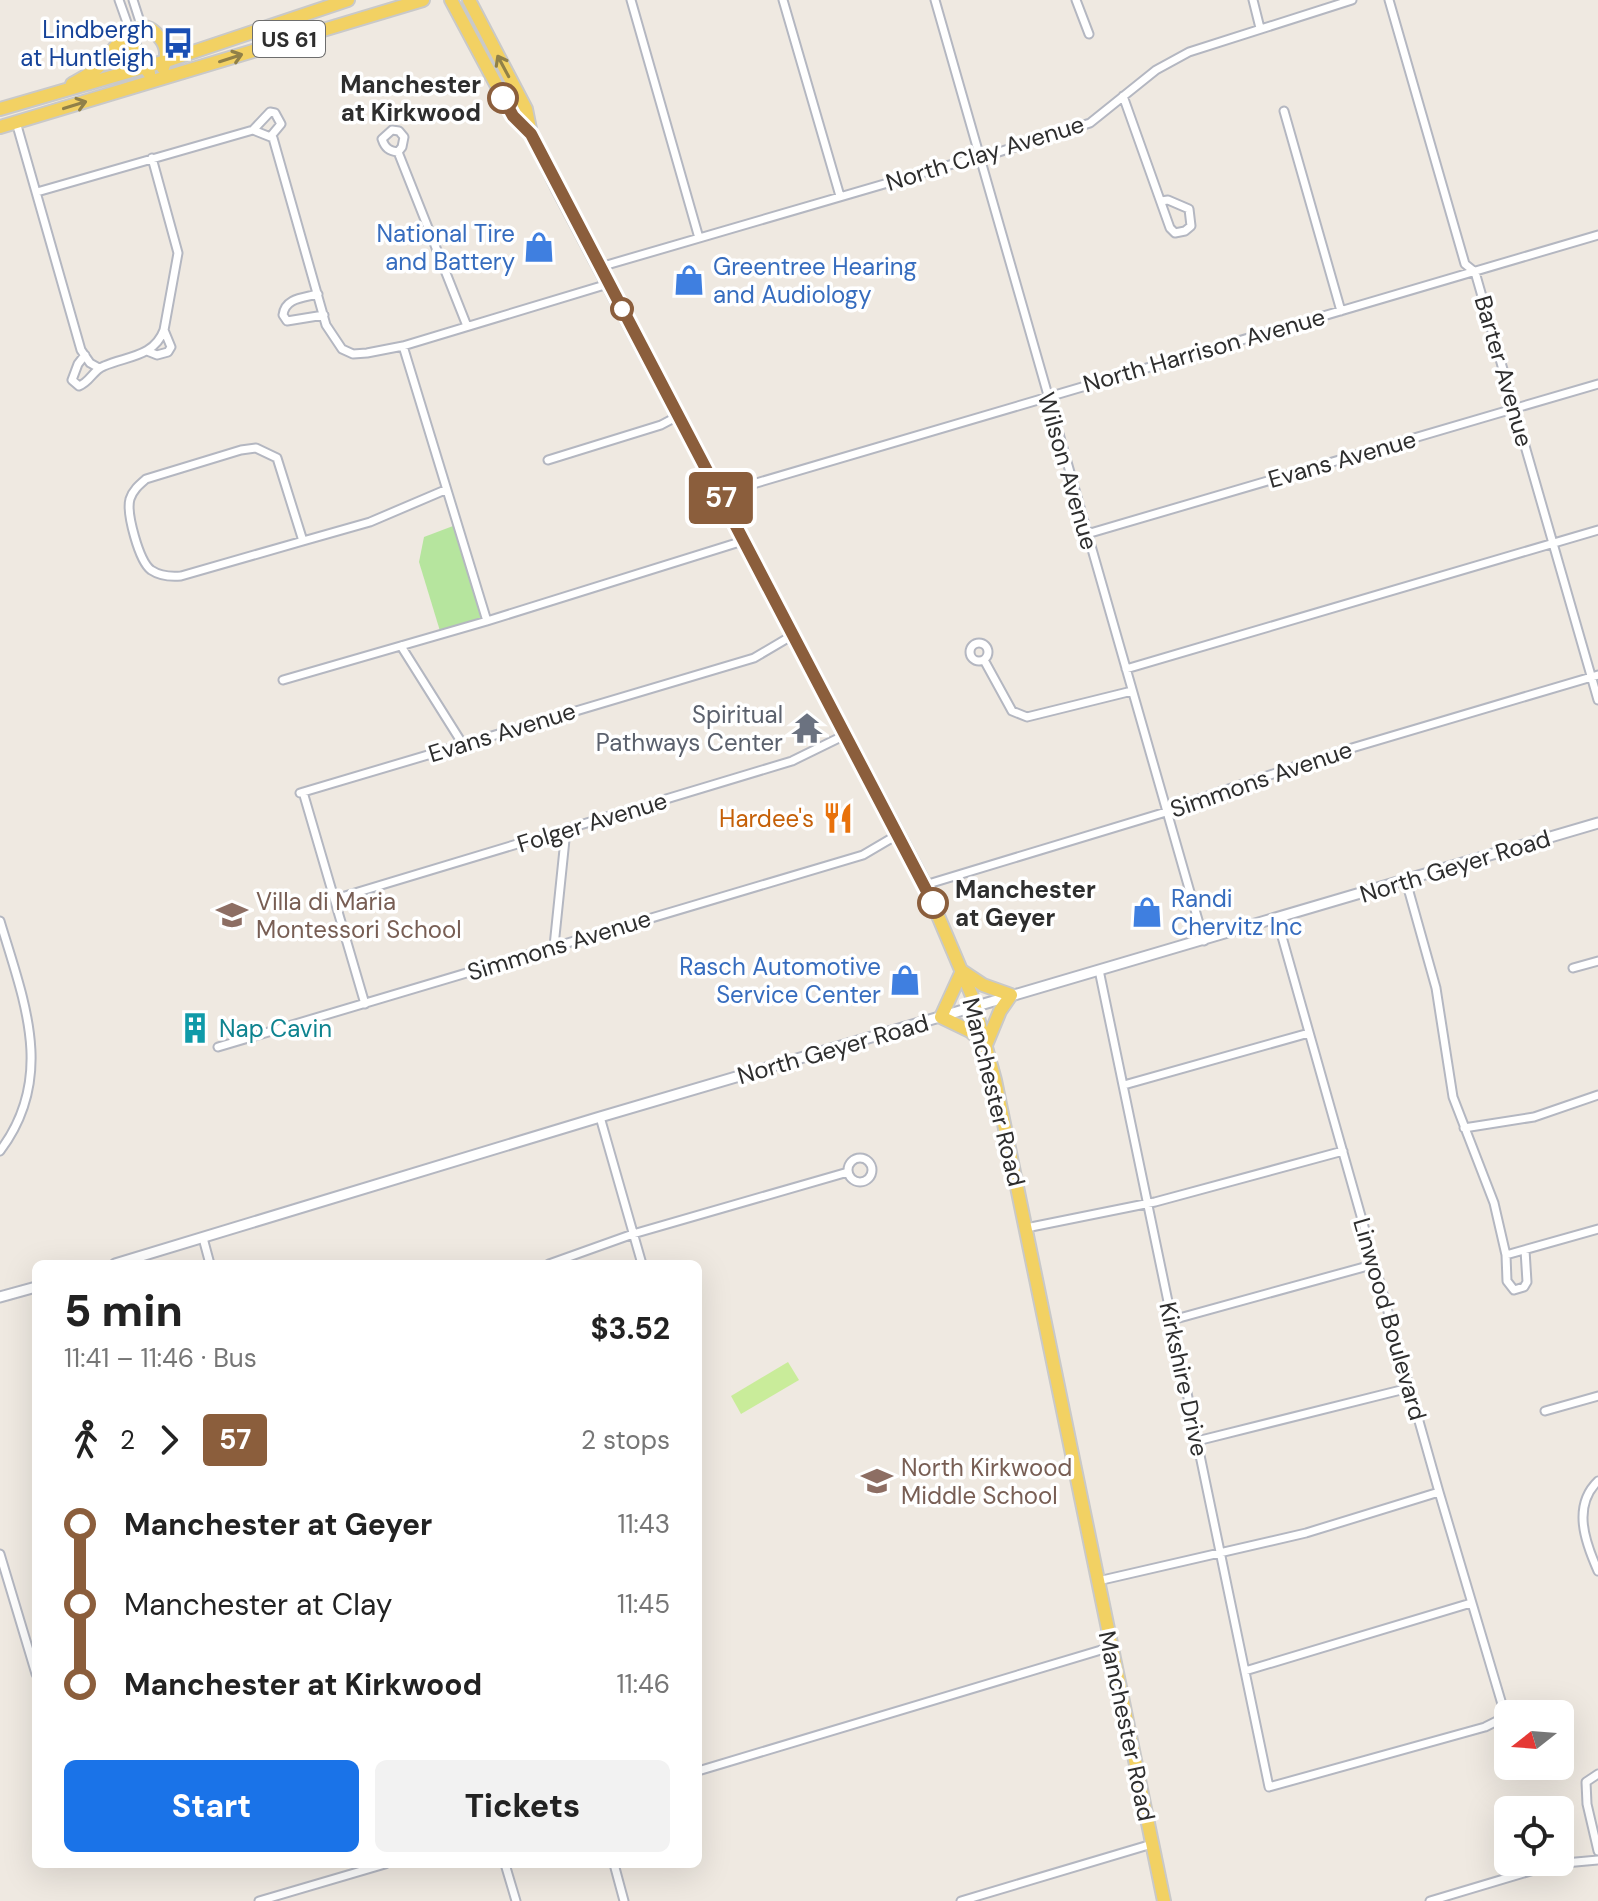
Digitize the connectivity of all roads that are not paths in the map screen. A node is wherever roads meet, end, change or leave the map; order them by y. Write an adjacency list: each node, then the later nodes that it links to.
1 (119, 0): 15 (street)
2 (133, 0): 15 (street)
3 (348, 0): 17 (main road, US 61)
4 (423, 0): 19 (main road, US 61, one-way to 4)
5 (451, 0): 27 (main road, Manchester Road)
6 (469, 0): 27 (main road, Manchester Road, one-way to 6)
7 (631, 0): 36 (street)
8 (783, 0): 33 (street)
9 (935, 0): 31 (street, Wilson Avenue)
10 (1076, 0): 16 (street)
11 (1253, 0): 14 (street)
12 (1352, 0): 14 (street, North Clay Avenue)
13 (1389, 0): 38 (street, Barter Avenue)
14 (1260, 28): 21 (street, North Clay Avenue)
15 (136, 29): 17 (main road); 18 (main road); 20 (main road)
16 (1089, 34)
17 (166, 61): 18 (main road, US 61); 19 (main road)
18 (145, 68): 19 (main road); 20 (main road, US 61)
19 (156, 81): 24 (main road, US 61, one-way to 19)
20 (58, 93): 22 (main road, US 61)
21 (1123, 96): 31 (street, North Clay Avenue); 34 (street)
22 (0, 109)
23 (1284, 111): 41 (street)
24 (16, 122): 25 (main road, US 61); 32 (street)
25 (0, 127)
26 (253, 130): 28 (street); 28 (street); 30 (street)
27 (531, 134): 37 (main road, Manchester Road)
28 (271, 136): 40 (street)
29 (398, 152): 43 (street)
30 (152, 158): 32 (street); 44 (street)
31 (980, 158): 33 (street, North Clay Avenue); 50 (street, Wilson Avenue)
32 (37, 192): 47 (street)
33 (840, 196): 36 (street, North Clay Avenue)
34 (1161, 201): 34 (street)
35 (1598, 235): 38 (street, North Harrison Avenue)
36 (699, 238): 37 (street, North Clay Avenue)
37 (600, 267): 39 (main road, Manchester Road)
38 (1475, 272): 41 (street, North Harrison Avenue); 51 (street, Barter Avenue)
39 (608, 284): 43 (street); 52 (main road, Manchester Road)
40 (318, 294): 42 (street); 42 (street)
41 (1341, 311): 50 (street, North Harrison Avenue)
42 (324, 315): 45 (street)
43 (467, 326): 45 (street)
44 (164, 330): 46 (street); 46 (street)
45 (403, 346): 54 (street)
46 (147, 351): 48 (street)
47 (85, 355): 48 (street); 48 (street)
48 (99, 368)
49 (1598, 384): 51 (street, Evans Avenue)
50 (1046, 396): 55 (street, North Harrison Avenue); 57 (street, Wilson Avenue)
51 (1515, 409): 57 (street, Evans Avenue); 60 (street, Barter Avenue)
52 (678, 416): 53 (street); 55 (main road, Manchester Road)
53 (548, 460)
54 (445, 490): 58 (street); 61 (street)
55 (719, 494): 59 (main road, Manchester Road)
56 (1598, 530): 60 (street)
57 (1087, 534): 65 (street, Wilson Avenue)
58 (303, 541): 58 (street)
59 (743, 541): 61 (street); 62 (main road, Manchester Road)
60 (1553, 544): 65 (street); 66 (street, Barter Avenue)
61 (487, 621): 63 (street)
62 (793, 635): 70 (main road, Manchester Road); 71 (street, Evans Avenue)
63 (401, 646): 67 (street); 71 (street)
64 (984, 660): 68 (street)
65 (1126, 669): 68 (street, Wilson Avenue)
66 (1595, 676): 69 (street, Barter Avenue); 72 (street, Simmons Avenue)
67 (283, 680)
68 (1132, 691): 72 (street, Wilson Avenue)
69 (1598, 700)
70 (845, 735): 74 (street, Folger Avenue); 75 (main road, Manchester Road)
71 (462, 743): 78 (street, Evans Avenue)
72 (1166, 812): 77 (street, Simmons Avenue); 81 (street, Wilson Avenue)
73 (1598, 823): 76 (street, North Geyer Road)
74 (566, 830): 78 (street, Folger Avenue); 82 (street)
75 (897, 835): 77 (main road, Manchester Road); 82 (street, Simmons Avenue)
76 (1406, 881): 79 (street, North Geyer Road); 97 (street)
77 (925, 885): 86 (main road, Manchester Road)
78 (335, 899): 88 (street)
79 (1277, 919): 81 (street, North Geyer Road); 91 (street, Linwood Boulevard)
80 (0, 921): 98 (street)
81 (1204, 941): 85 (street, North Geyer Road)
82 (554, 946): 88 (street, Simmons Avenue)
83 (1598, 961): 84 (street)
84 (1573, 968)
85 (1099, 970): 87 (street, North Geyer Road); 94 (street, Kirkshire Drive)
86 (962, 971): 87 (main road); 89 (main road, Manchester Road); 90 (main road)
87 (1011, 995): 89 (street, North Geyer Road); 92 (main road)
88 (365, 1004): 93 (street, Simmons Avenue)
89 (975, 1006): 90 (street, North Geyer Road); 92 (main road, Manchester Road)
90 (941, 1017): 92 (main road); 96 (street, North Geyer Road)
91 (1309, 1033): 94 (street); 99 (street, Linwood Boulevard)
92 (986, 1045): 102 (main road, Manchester Road)
93 (218, 1047)
94 (1124, 1085): 101 (street, Kirkshire Drive)
95 (1598, 1095): 97 (street)
96 (600, 1117): 104 (street); 105 (street, North Geyer Road)
97 (1464, 1128): 107 (street)
98 (0, 1151)
99 (1343, 1151): 101 (street); 112 (street, Linwood Boulevard)
100 (848, 1172): 104 (street)
101 (1147, 1203): 102 (street); 115 (street, Kirkshire Drive)
102 (1026, 1228): 125 (main road, Manchester Road)
103 (1598, 1229): 106 (street)
104 (633, 1234): 110 (street); 111 (street)
105 (203, 1238): 108 (street, North Geyer Road); 109 (street)
106 (1525, 1250): 107 (street); 107 (street)
107 (1506, 1255)
108 (129, 1260)
109 (209, 1260)
110 (560, 1260)
111 (641, 1260)
112 (1375, 1264): 115 (street); 116 (street, Linwood Boulevard)
113 (32, 1288): 114 (street)
114 (0, 1297)
115 (1172, 1320): 119 (street, Kirkshire Drive)
116 (1409, 1388): 119 (street); 121 (street, Linwood Boulevard)
117 (1598, 1396): 118 (street)
118 (1545, 1411)
119 (1197, 1441): 122 (street, Kirkshire Drive)
120 (1598, 1481): 124 (street)
121 (1439, 1492): 122 (street); 126 (street, Linwood Boulevard)
122 (1220, 1553): 125 (street); 129 (street, Kirkshire Drive)
123 (0, 1554): 128 (street)
124 (1598, 1571)
125 (1098, 1581): 127 (main road, Manchester Road)
126 (1471, 1603): 129 (street); 132 (street, Linwood Boulevard)
127 (1111, 1647): 130 (street); 133 (main road, Manchester Road)
128 (32, 1661)
129 (1245, 1671): 132 (street, Kirkshire Drive)
130 (702, 1770)
131 (1598, 1774): 134 (street)
132 (1269, 1787)
133 (1152, 1844): 142 (street); 143 (main road, Manchester Road)
134 (1598, 1851)
135 (1598, 1860): 144 (street)
136 (371, 1868): 139 (street)
137 (506, 1868): 140 (street)
138 (615, 1868): 141 (street)
139 (259, 1901)
140 (516, 1901)
141 (624, 1901)
142 (961, 1901)
143 (1164, 1901)
144 (1430, 1901)

